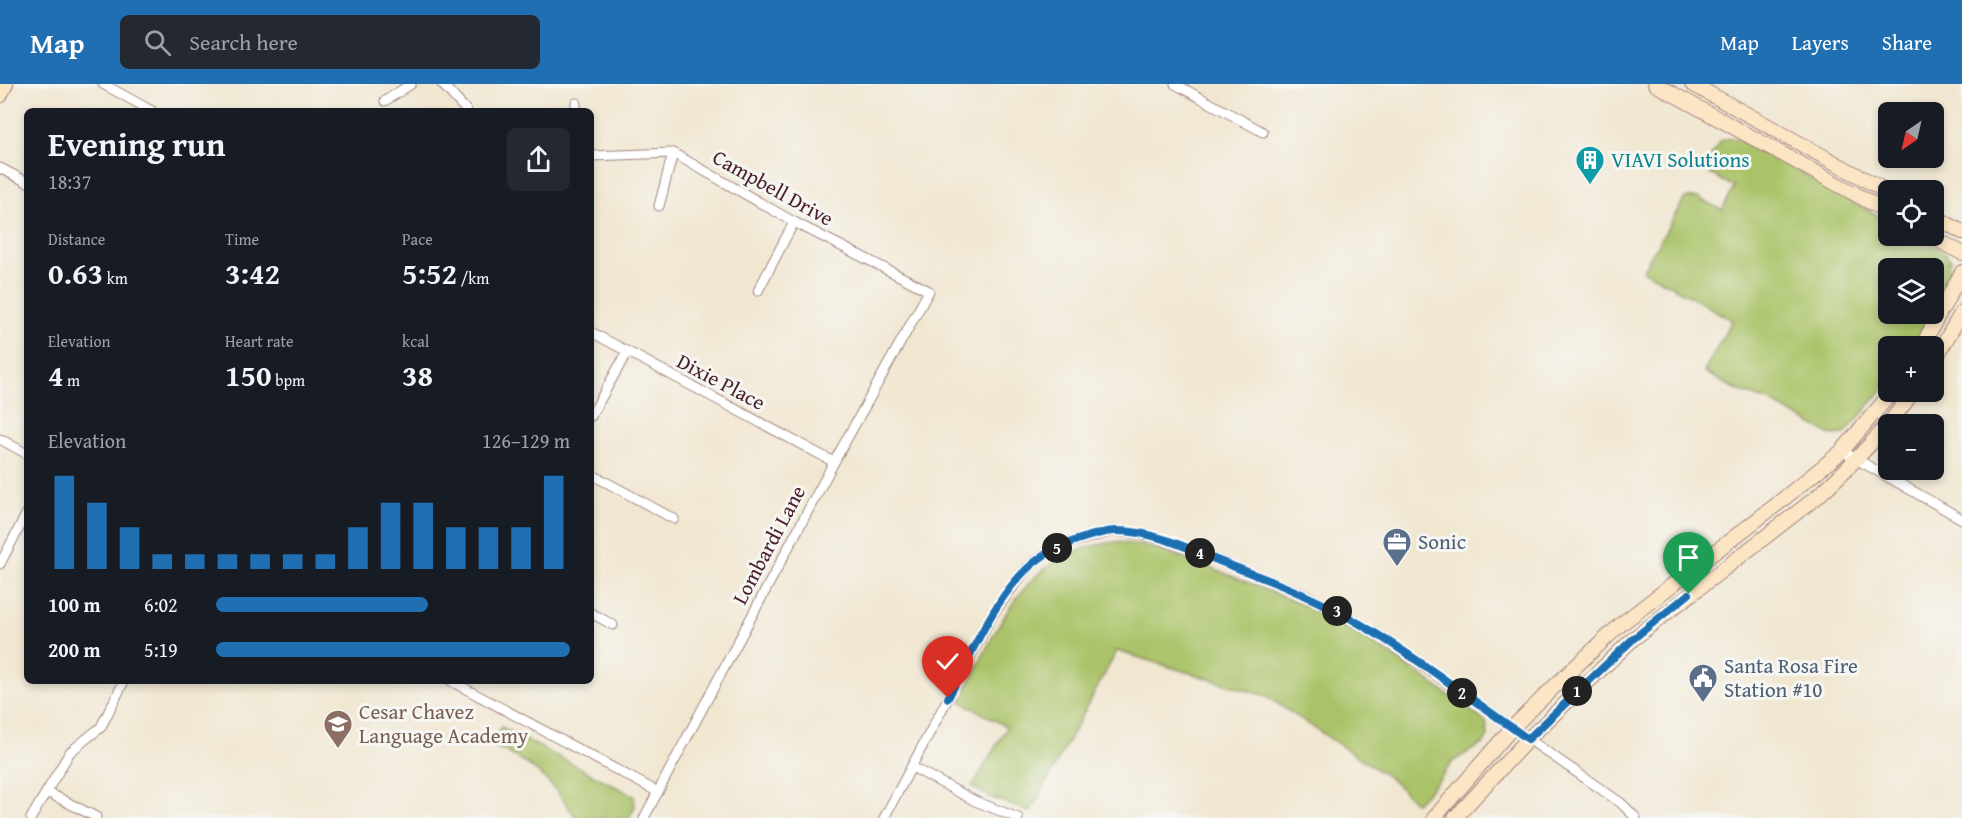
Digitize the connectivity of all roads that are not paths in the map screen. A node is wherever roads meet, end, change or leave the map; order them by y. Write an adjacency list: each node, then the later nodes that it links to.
1 (6, 84): 8 (street)
2 (103, 84): 10 (street)
3 (411, 84): 9 (street)
4 (442, 84): 11 (street)
5 (1175, 84): 12 (street)
6 (1655, 84): 19 (street)
7 (1692, 84): 17 (street)
8 (0, 96)
9 (385, 101)
10 (147, 108)
11 (465, 108)
12 (1263, 132)
13 (673, 153): 14 (street); 18 (street); 20 (street, Campbell Drive)
14 (594, 156)
15 (0, 168): 16 (street)
16 (24, 180)
17 (1878, 186)
18 (659, 206)
19 (1878, 207)
20 (794, 222): 26 (street); 27 (street, Campbell Drive)
21 (1944, 222): 22 (street)
22 (1962, 232)
23 (1944, 243): 24 (street)
24 (1962, 253)
25 (1962, 272): 30 (street)
26 (758, 291)
27 (929, 291): 40 (street, Lombardi Lane)
28 (1962, 312): 31 (street)
29 (594, 334): 32 (street, Dixie Place)
30 (1927, 336)
31 (1944, 344)
32 (627, 352): 35 (street); 40 (street, Dixie Place)
33 (1884, 402): 38 (street)
34 (1906, 402): 39 (street)
35 (594, 411)
36 (0, 440): 37 (street)
37 (24, 452)
38 (1842, 452): 39 (street); 50 (street)
39 (1856, 460): 44 (street); 51 (street)
40 (834, 462): 54 (street, Lombardi Lane)
41 (594, 476): 43 (street)
42 (24, 519): 45 (street)
43 (674, 519)
44 (1962, 519)
45 (0, 564)
46 (594, 615): 47 (street)
47 (613, 625)
48 (122, 684): 53 (street)
49 (456, 684): 54 (street)
50 (1512, 728): 51 (street); 52 (street); 60 (street)
51 (1528, 739): 61 (street); 62 (street)
52 (912, 767): 58 (street); 59 (street)
53 (47, 792): 55 (street); 56 (street)
54 (658, 792): 57 (street, Lombardi Lane)
55 (96, 817)
56 (31, 818)
57 (644, 818)
58 (884, 818)
59 (1018, 818)
60 (1434, 818)
61 (1455, 818)
62 (1636, 818)

